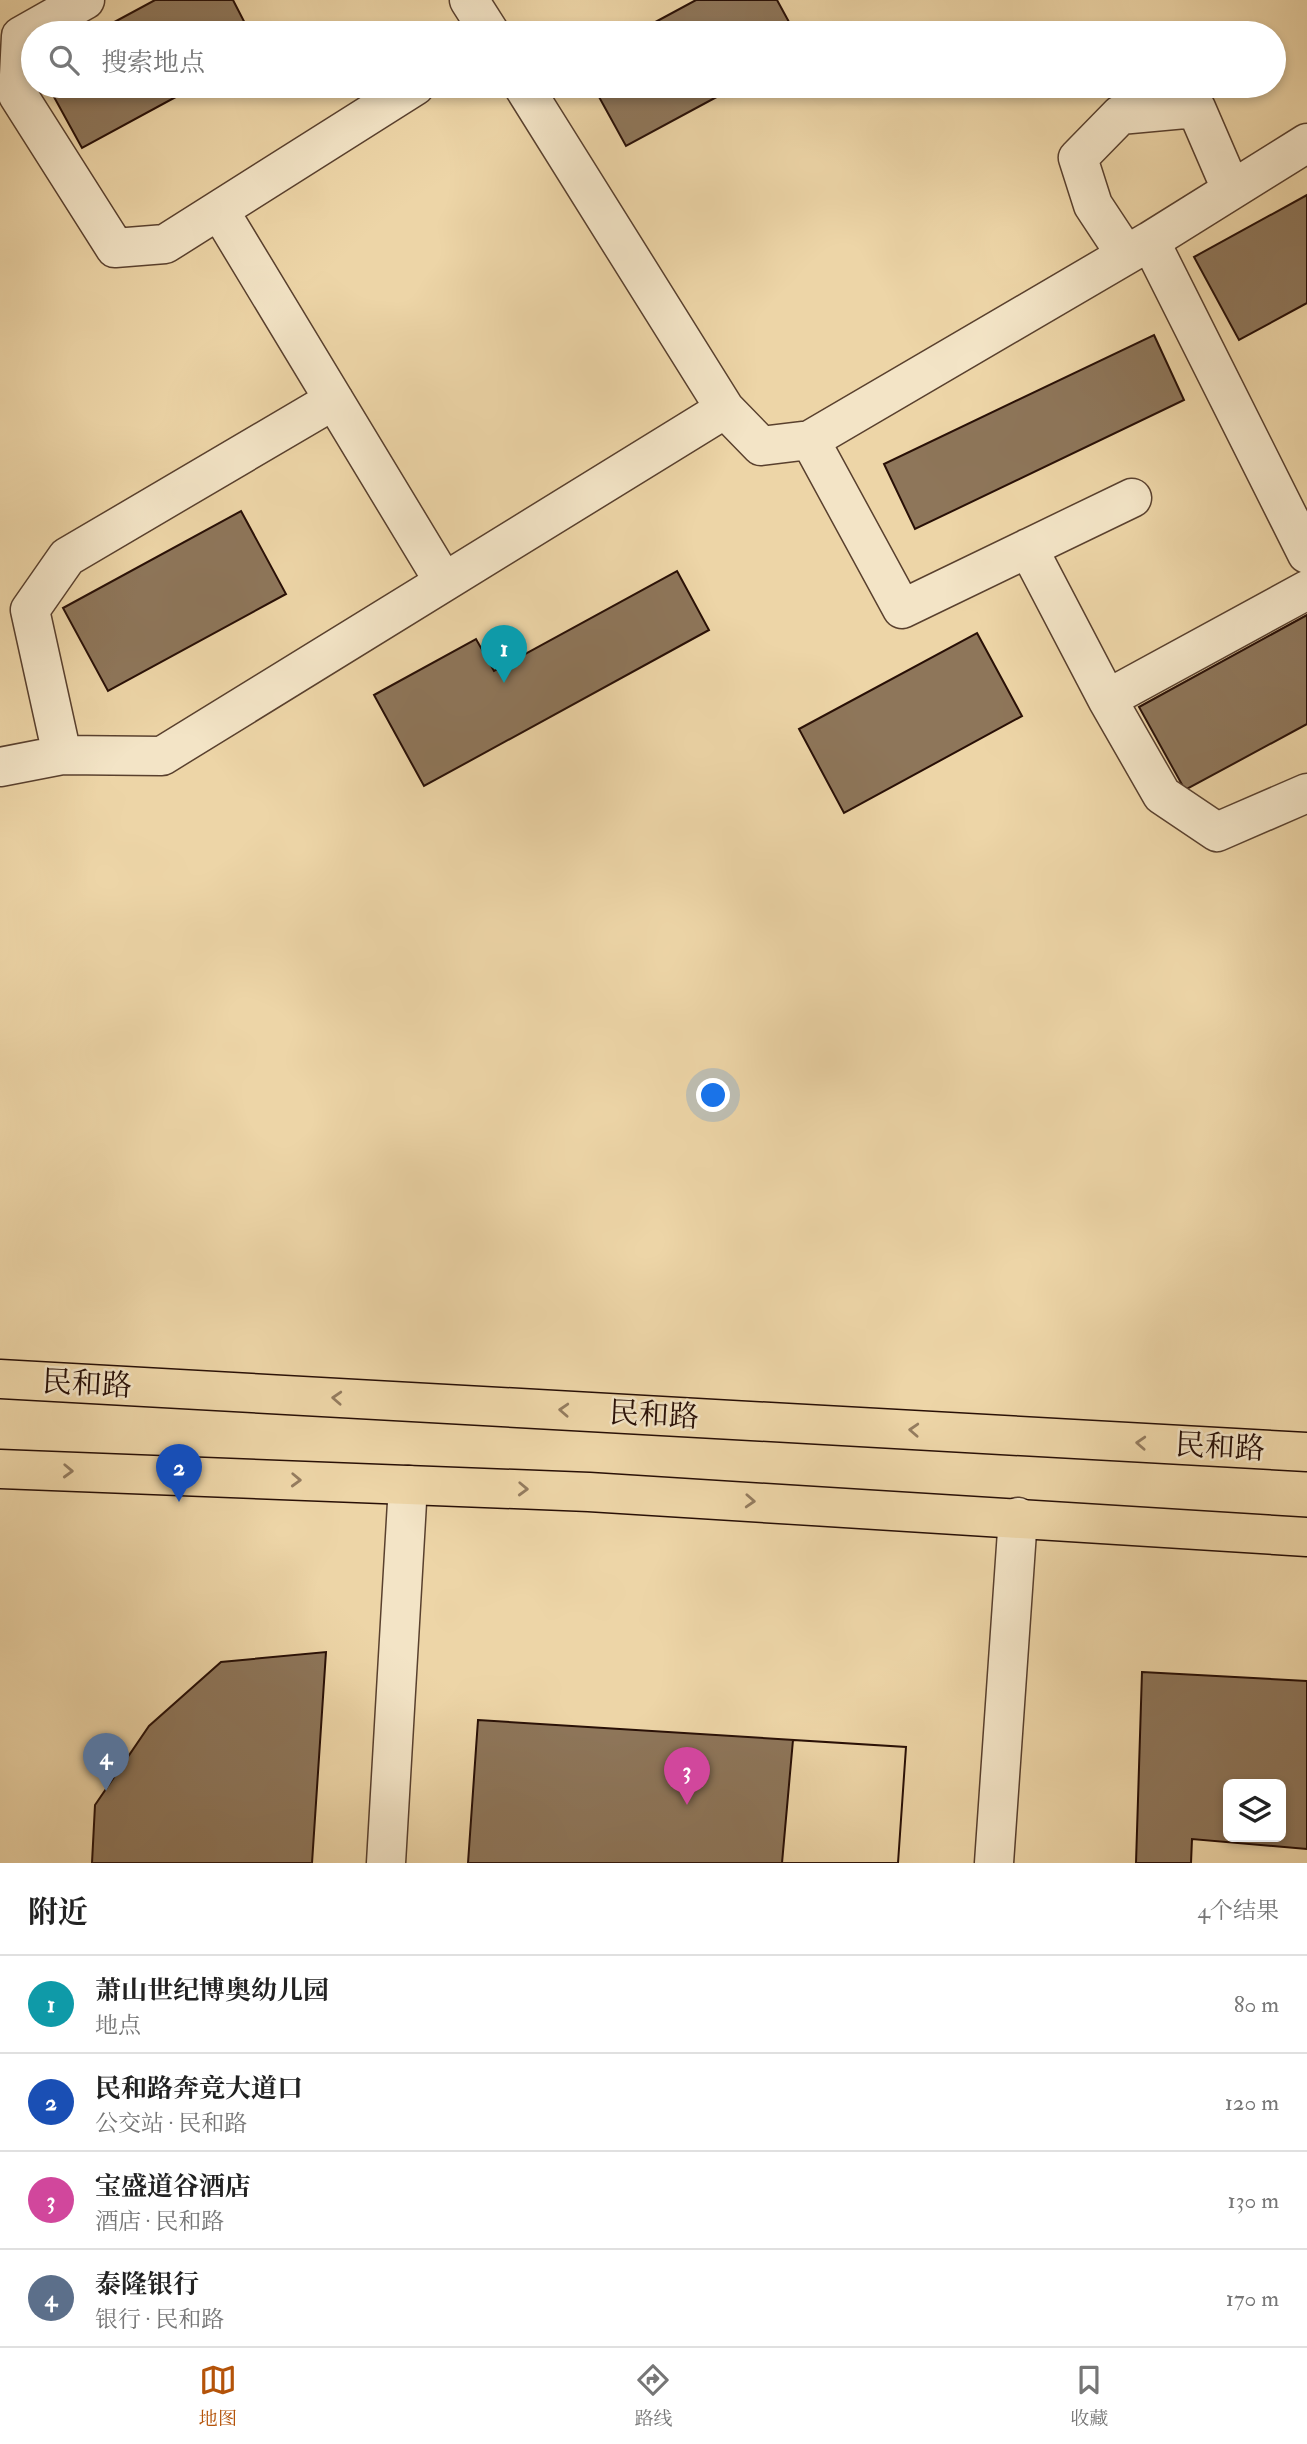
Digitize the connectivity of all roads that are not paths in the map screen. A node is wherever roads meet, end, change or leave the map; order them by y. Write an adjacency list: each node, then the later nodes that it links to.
1 (85, 0): 3 (street)
2 (469, 0): 4 (street)
3 (48, 21)
4 (482, 21)
5 (21, 36): 10 (street)
6 (396, 98): 10 (street)
7 (531, 98): 13 (street)
8 (1307, 143): 9 (street)
9 (1231, 189): 11 (street); 11 (street)
10 (219, 211): 12 (street)
11 (1138, 248): 14 (street); 17 (street)
12 (334, 400): 18 (street); 21 (street)
13 (725, 409): 14 (street); 18 (street)
14 (810, 440): 16 (street)
15 (1132, 498): 16 (street)
16 (1028, 548): 20 (street)
17 (1307, 554)
18 (444, 582): 21 (street)
19 (1307, 590): 20 (street)
20 (1107, 699): 23 (street)
21 (62, 755): 22 (street)
22 (0, 767)
23 (1307, 793)
24 (0, 1379): 25 (main road, 民和路, one-way to 24)
25 (1307, 1452)
26 (0, 1469): 27 (main road, one-way to 27)
27 (408, 1485): 28 (main road, one-way to 28); 30 (street)
28 (1018, 1517): 29 (main road); 31 (street)
29 (1307, 1537)
30 (386, 1863)
31 (994, 1863)

